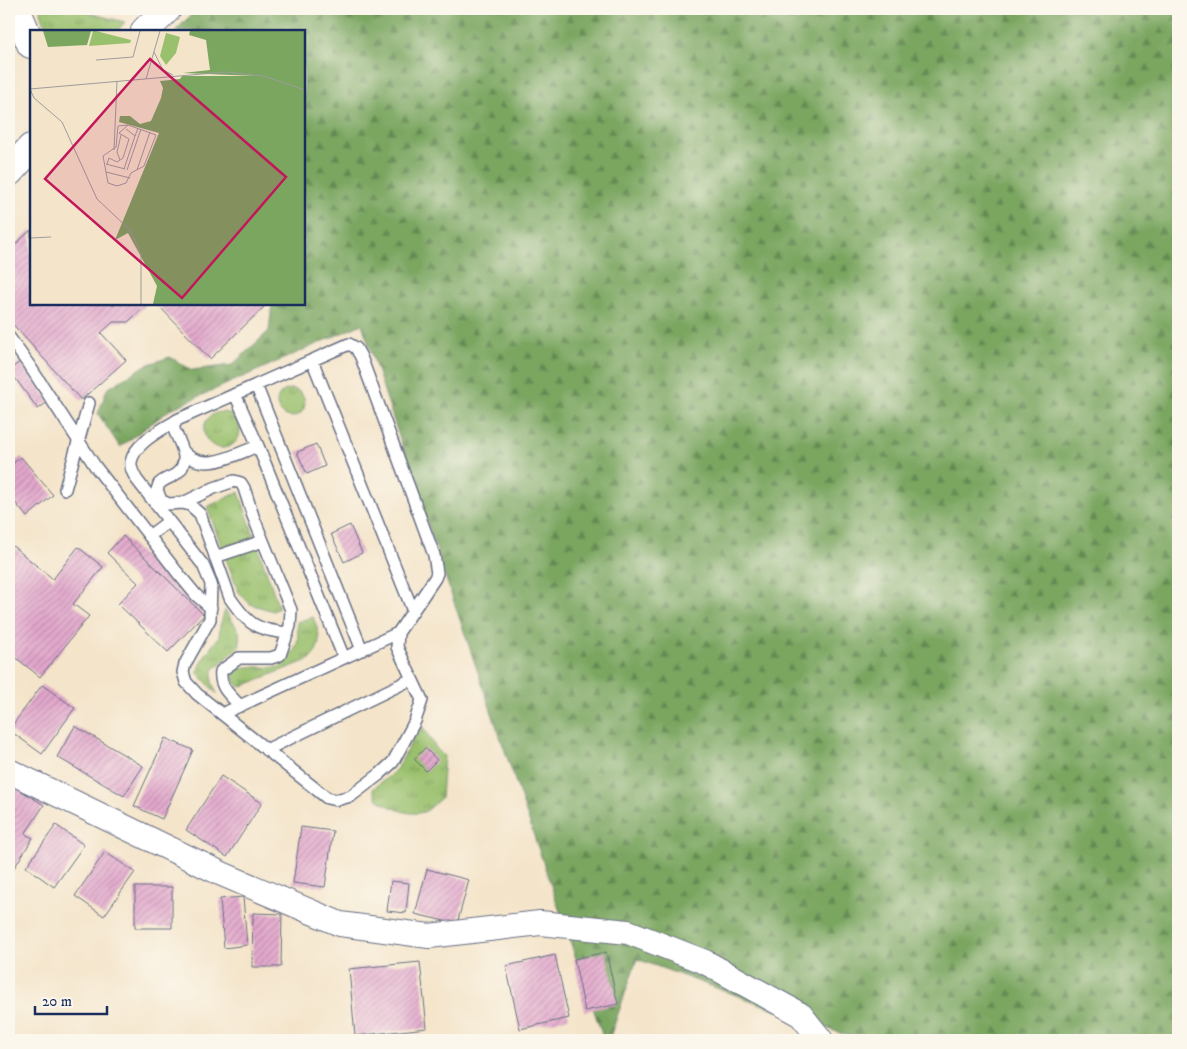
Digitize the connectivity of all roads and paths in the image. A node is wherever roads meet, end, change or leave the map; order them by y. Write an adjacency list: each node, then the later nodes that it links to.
1 (16, 9): 4 (main road)
2 (167, 9): 3 (main road)
3 (146, 30)
4 (30, 42)
5 (30, 149): 6 (main road)
6 (9, 172)
7 (9, 337): 13 (lane)
8 (312, 360): 9 (lane); 23 (lane); 23 (lane)
9 (256, 385): 10 (lane); 26 (lane)
10 (235, 394): 12 (lane); 14 (lane)
11 (89, 403): 13 (lane)
12 (177, 420): 15 (lane); 18 (lane)
13 (78, 441): 16 (lane); 19 (lane)
14 (258, 446): 15 (lane); 27 (lane)
15 (184, 452): 17 (lane)
16 (66, 489)
17 (183, 503): 20 (lane); 21 (lane)
18 (169, 520): 19 (lane); 22 (lane)
19 (149, 536): 22 (lane)
20 (264, 541): 21 (lane); 24 (lane)
21 (215, 557): 24 (lane)
22 (211, 608): 30 (lane)
23 (413, 611): 25 (lane)
24 (288, 633): 29 (lane)
25 (398, 633): 26 (lane); 28 (lane)
26 (362, 650): 27 (lane)
27 (344, 658): 29 (lane)
28 (412, 679): 31 (lane); 31 (lane)
29 (240, 706): 30 (lane)
30 (222, 714): 31 (lane)
31 (266, 750)
32 (9, 771): 33 (street)
33 (821, 1040)

